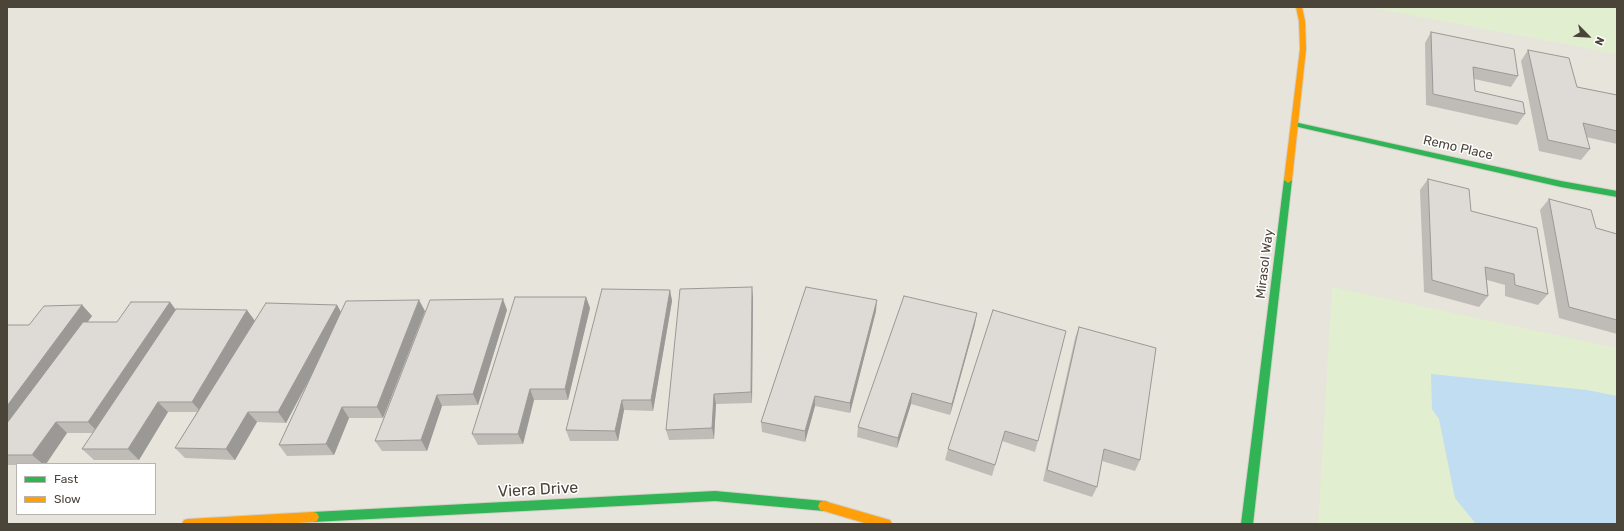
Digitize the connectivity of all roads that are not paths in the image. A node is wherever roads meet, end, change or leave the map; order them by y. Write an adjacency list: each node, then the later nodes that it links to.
1 (1298, 7): 2 (street, Mirasol Way)
2 (1294, 124): 3 (street, Remo Place); 6 (street, Mirasol Way)
3 (1617, 194)
4 (188, 524): 5 (street, Viera Drive)
5 (886, 524)
6 (1247, 524)

